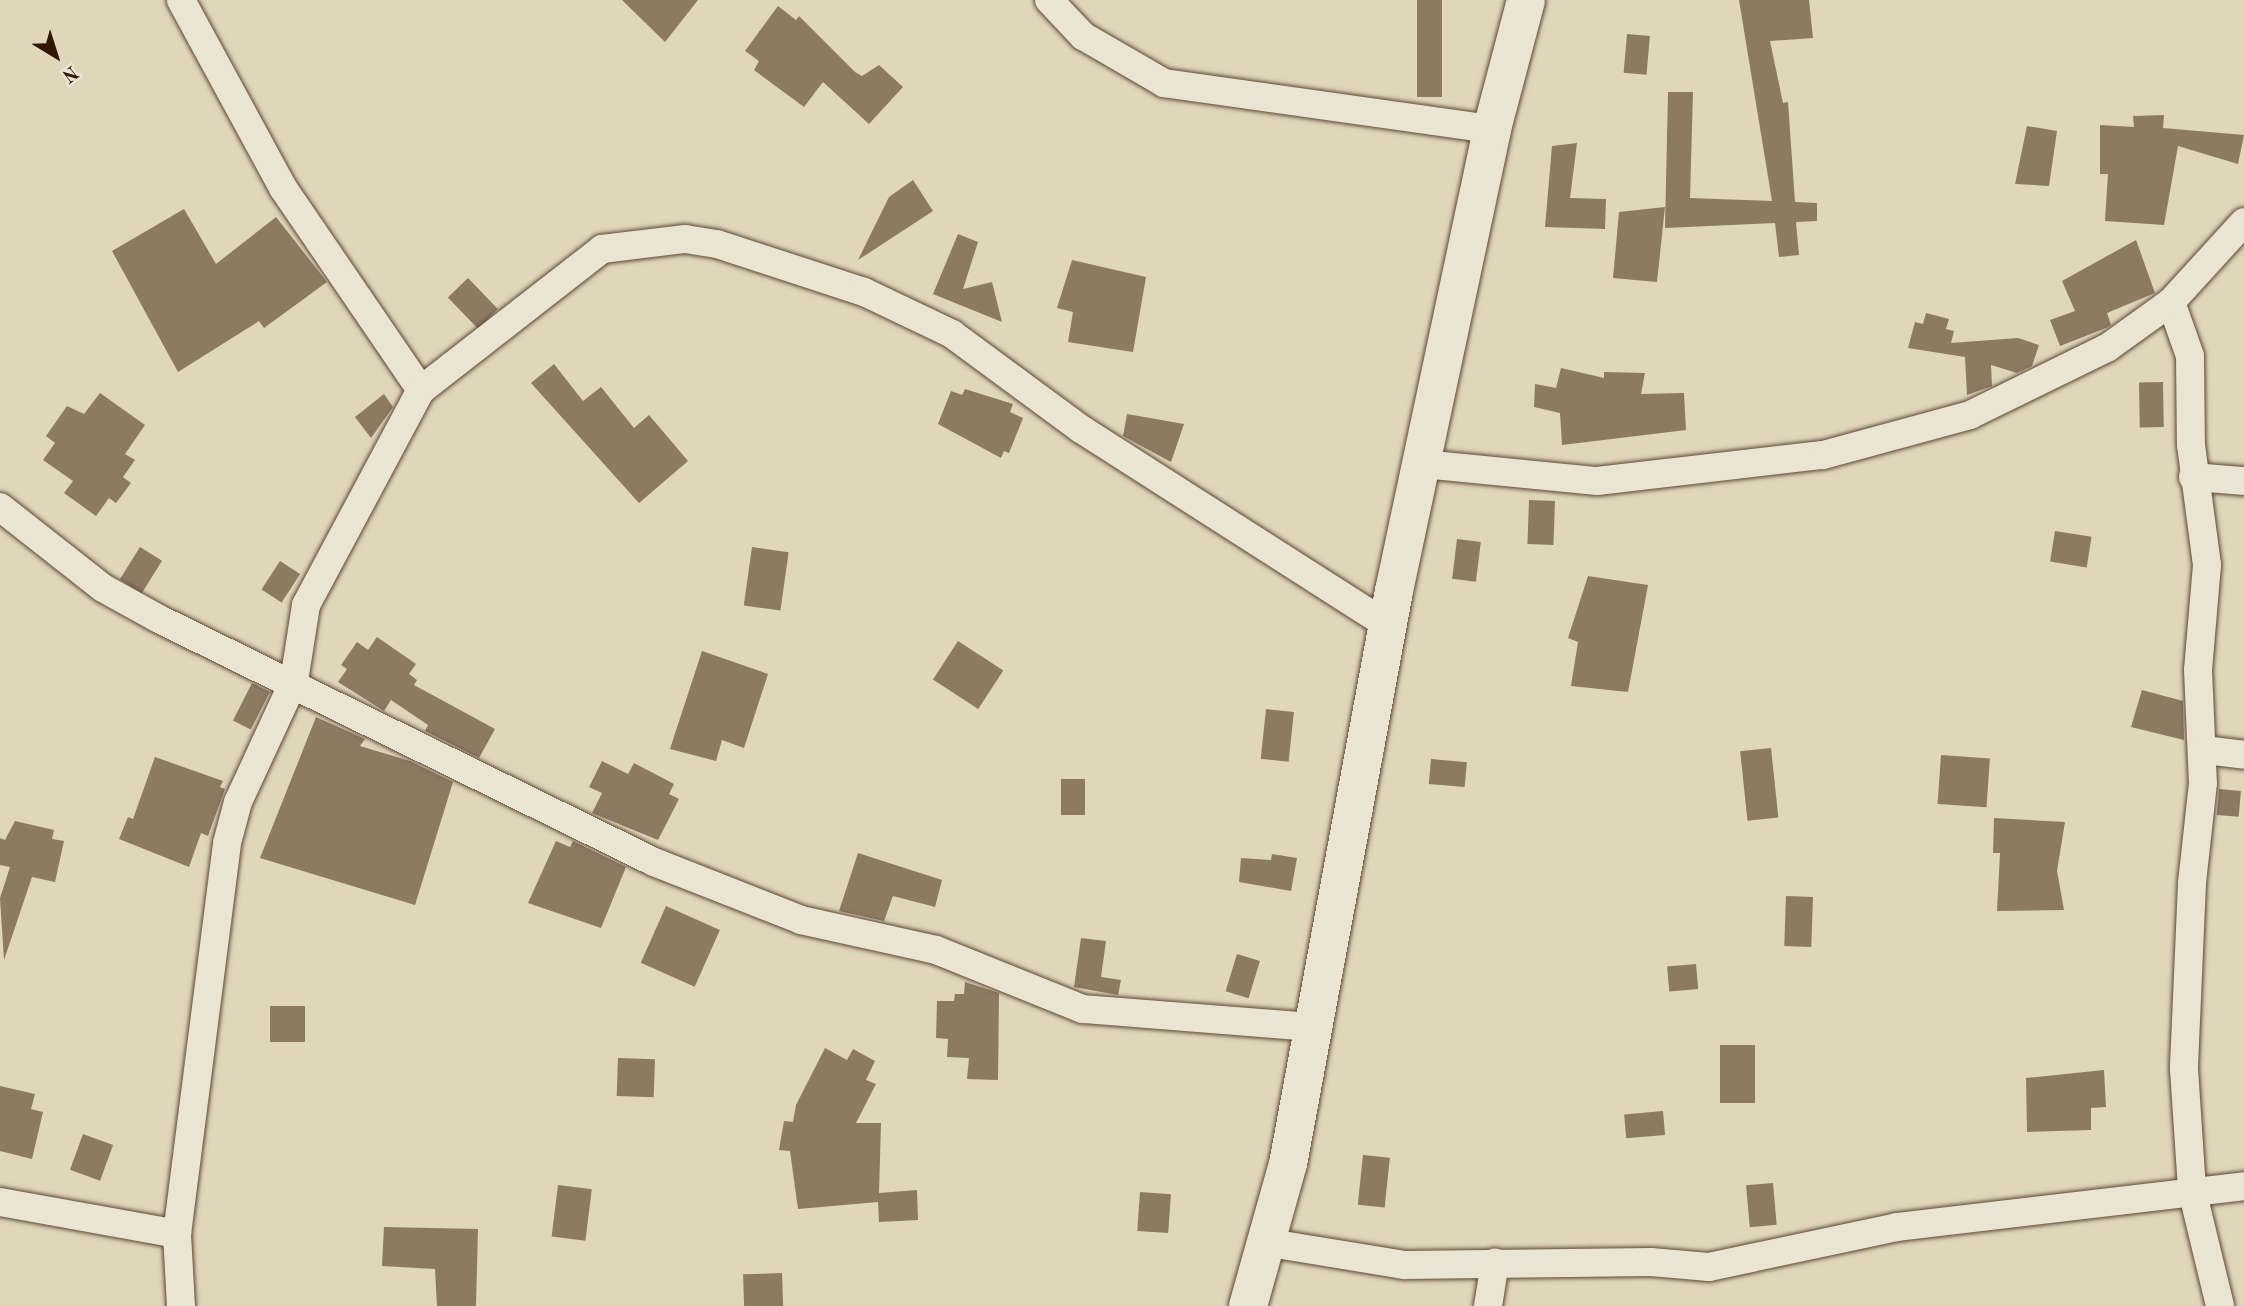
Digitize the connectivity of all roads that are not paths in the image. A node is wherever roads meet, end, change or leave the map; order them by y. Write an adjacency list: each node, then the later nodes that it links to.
1 (181, 0): 7 (street)
2 (1049, 0): 4 (street)
3 (1526, 0): 4 (street)
4 (1492, 129): 8 (street)
5 (2244, 222): 6 (street)
6 (2171, 302): 8 (street); 9 (street)
7 (421, 390): 12 (street); 13 (street)
8 (1423, 464): 12 (street)
9 (2193, 477): 10 (street); 14 (street)
10 (2244, 481)
11 (0, 507): 13 (street)
12 (1388, 625): 16 (street)
13 (294, 681): 16 (street); 20 (street)
14 (2204, 750): 15 (street); 18 (street)
15 (2244, 755)
16 (1310, 1027): 21 (street)
17 (2244, 1186): 18 (street)
18 (2192, 1190): 22 (street); 26 (street)
19 (0, 1202): 20 (street)
20 (177, 1234): 23 (street)
21 (1264, 1242): 22 (street); 24 (street)
22 (1495, 1263): 25 (street)
23 (181, 1306)
24 (1248, 1306)
25 (1488, 1306)
26 (2220, 1306)

